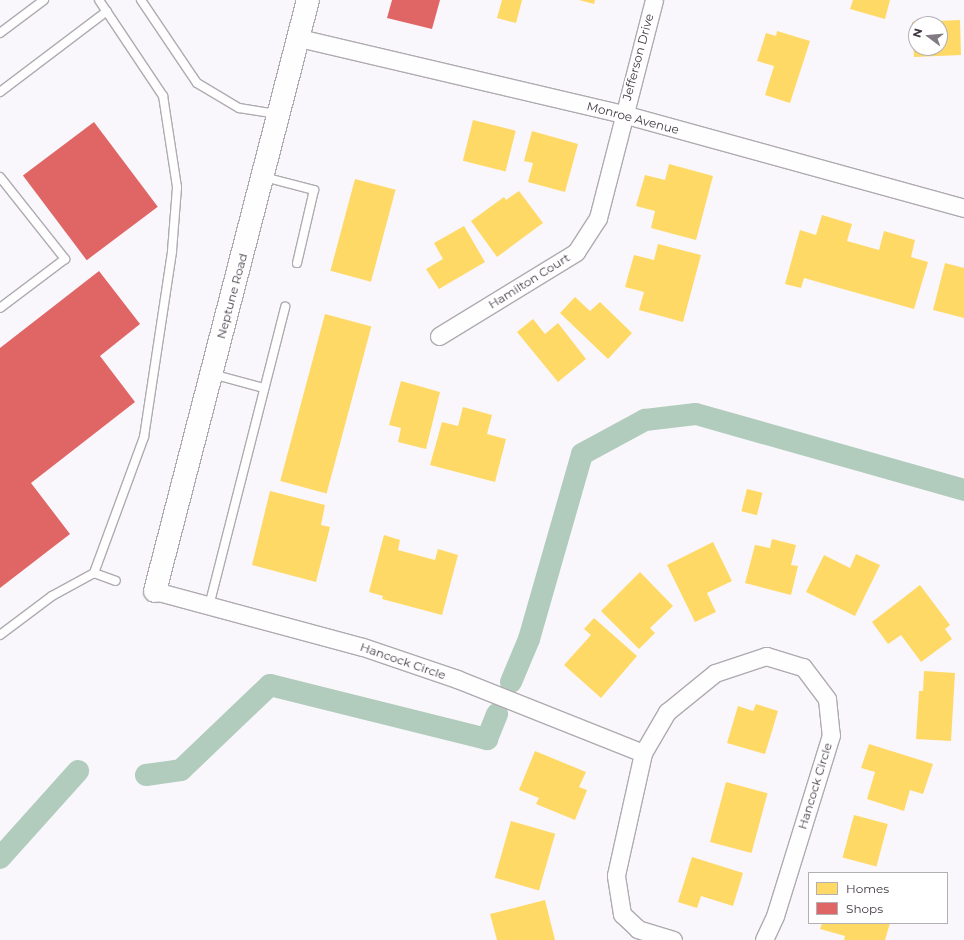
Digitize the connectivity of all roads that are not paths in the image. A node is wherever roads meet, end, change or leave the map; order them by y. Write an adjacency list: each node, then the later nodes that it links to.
1 (44, 0): 7 (lane)
2 (99, 0): 6 (lane)
3 (141, 0): 10 (lane)
4 (308, 0): 8 (main road, Neptune Road)
5 (654, 0): 11 (street, Jefferson Drive)
6 (107, 11): 9 (lane); 21 (lane)
7 (0, 33)
8 (299, 38): 10 (main road, Neptune Road); 11 (street, Monroe Avenue)
9 (0, 92)
10 (279, 114): 13 (main road, Neptune Road)
11 (623, 114): 14 (street, Monroe Avenue); 18 (street, Hamilton Court)
12 (0, 177): 17 (lane)
13 (264, 177): 15 (lane); 19 (main road, Neptune Road)
14 (964, 208)
15 (296, 263)
16 (285, 307): 20 (lane)
17 (0, 308)
18 (439, 336)
19 (211, 374): 20 (lane); 23 (main road, Neptune Road)
20 (264, 388): 24 (lane)
21 (94, 573): 22 (lane); 25 (lane)
22 (116, 580)
23 (155, 591): 24 (street, Hancock Circle)
24 (209, 606): 26 (street, Hancock Circle)
25 (0, 636)
26 (643, 753): 27 (street, Hancock Circle); 28 (street, Hancock Circle)
27 (673, 940)
28 (764, 940)

